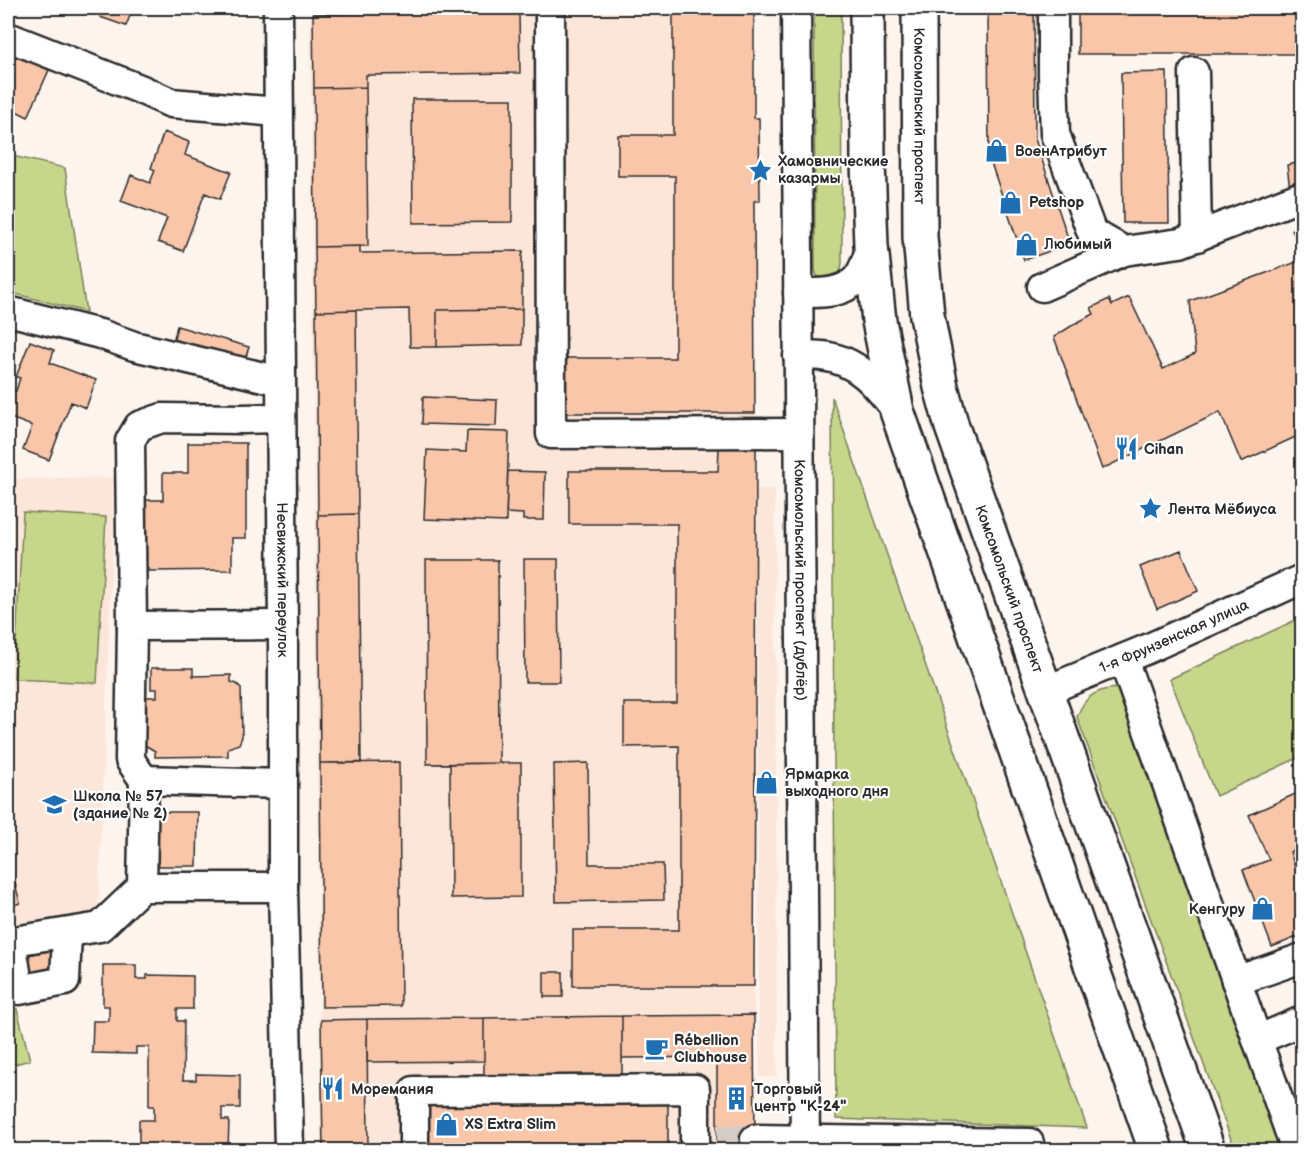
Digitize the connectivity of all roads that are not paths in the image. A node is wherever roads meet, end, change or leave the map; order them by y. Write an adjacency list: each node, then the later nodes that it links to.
1 (278, 8): 9 (street, Несвижский переулок)
2 (550, 8): 21 (street)
3 (796, 8): 15 (street, Комсомольский проспект (дублёр))
4 (867, 8): 12 (main road)
5 (919, 8): 26 (main road, Комсомольский проспект)
6 (1053, 8): 13 (street)
7 (8, 37): 9 (street)
8 (1194, 72): 11 (street)
9 (278, 112): 18 (street, Несвижский переулок)
10 (1302, 196): 11 (street)
11 (1197, 237): 13 (street)
12 (871, 246): 15 (street); 19 (main road)
13 (1124, 251): 14 (street)
14 (1042, 287)
15 (798, 293): 17 (street, Комсомольский проспект (дублёр))
16 (8, 311): 18 (street)
17 (798, 356): 19 (street); 21 (street, Комсомольский проспект (дублёр))
18 (280, 381): 20 (street, Несвижский переулок)
19 (897, 411): 43 (main road)
20 (280, 418): 23 (street, Несвижский переулок); 24 (street)
21 (799, 433): 40 (street, Комсомольский проспект (дублёр))
22 (1302, 579): 25 (street, 1-я Фрунзенская улица)
23 (283, 625): 24 (street); 28 (street, Несвижский переулок)
24 (132, 626): 27 (street)
25 (1123, 659): 26 (street, 1-я Фрунзенская улица); 34 (street)
26 (1045, 691): 44 (main road, Комсомольский проспект)
27 (144, 780): 28 (street); 29 (street)
28 (282, 784): 30 (street, Несвижский переулок)
29 (142, 887): 30 (street); 31 (street)
30 (283, 887): 41 (street, Несвижский переулок)
31 (67, 933): 32 (street); 32 (street)
32 (9, 942)
33 (1302, 958): 34 (street)
34 (1236, 981): 36 (street)
35 (1302, 1021): 36 (street)
36 (1257, 1040): 45 (street)
37 (755, 1139): 40 (street)
38 (702, 1143): 42 (street)
39 (1029, 1143): 40 (street)
40 (805, 1145)
41 (289, 1150)
42 (414, 1150)
43 (1156, 1150)
44 (1208, 1150)
45 (1296, 1150)

